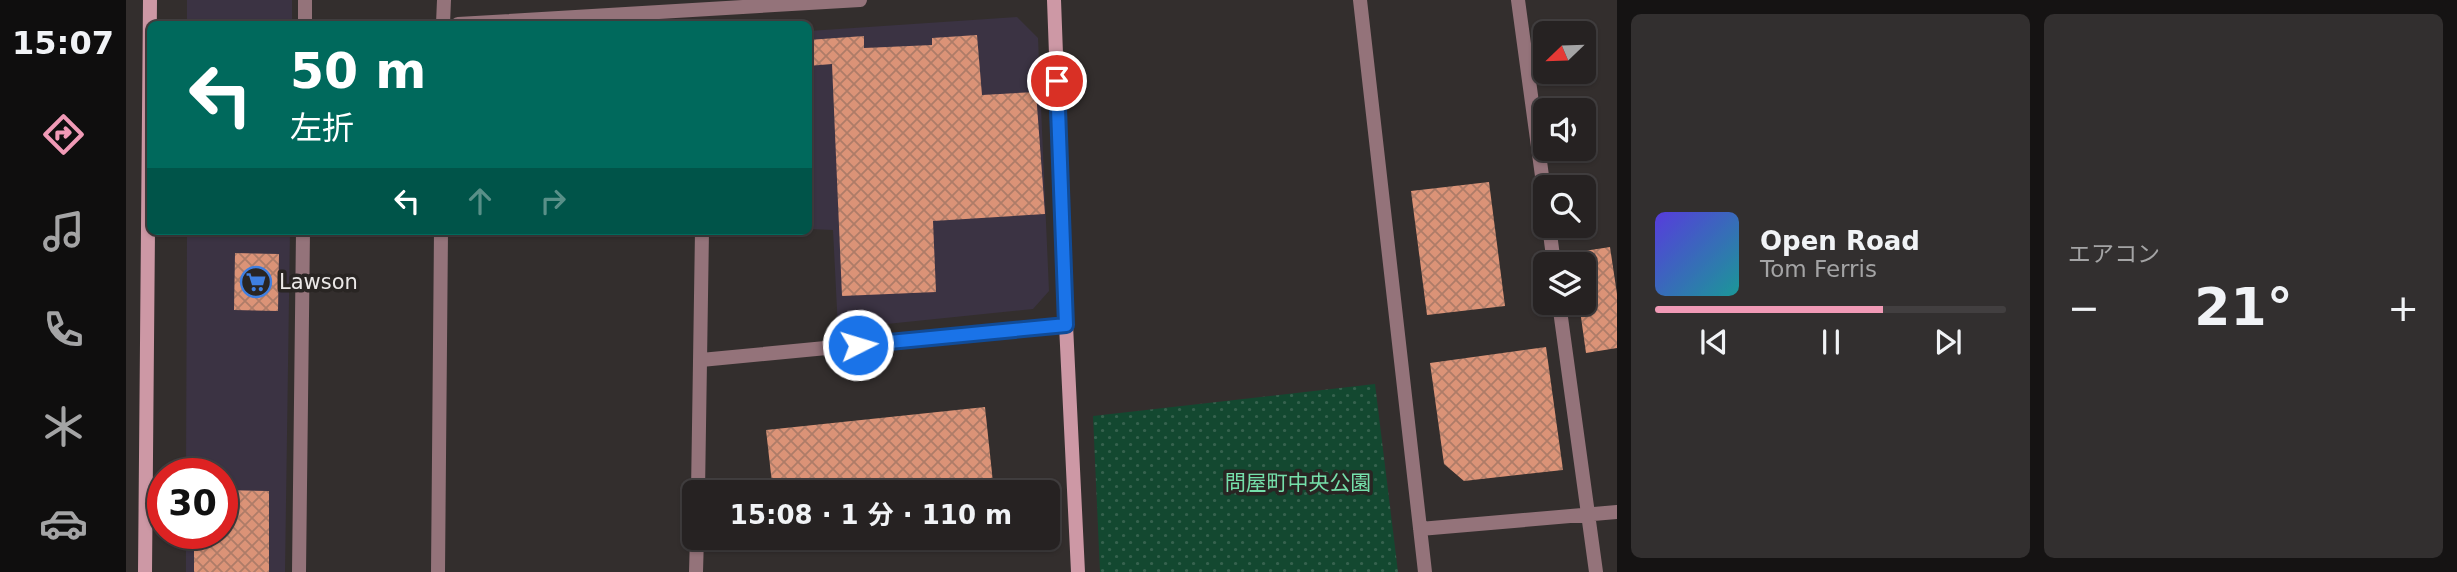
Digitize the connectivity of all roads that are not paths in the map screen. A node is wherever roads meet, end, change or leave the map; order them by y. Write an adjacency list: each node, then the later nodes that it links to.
1 (150, 0): 9 (street)
2 (305, 0): 10 (street)
3 (444, 0): 11 (street)
4 (860, 0): 8 (street)
5 (1054, 0): 19 (street)
6 (1360, 0): 24 (street)
7 (1518, 0): 13 (street)
8 (703, 18): 12 (street)
9 (150, 21)
10 (305, 21)
11 (443, 21)
12 (580, 21)
13 (1542, 175)
14 (148, 235): 26 (street)
15 (303, 235): 27 (street)
16 (441, 235): 28 (street)
17 (702, 235): 20 (street)
18 (1561, 315): 23 (street)
19 (1066, 325): 20 (street); 30 (street)
20 (701, 360): 21 (street)
21 (698, 480)
22 (1617, 512): 23 (street)
23 (1588, 515): 24 (street); 32 (street)
24 (1420, 529): 31 (street)
25 (697, 550): 29 (street)
26 (145, 572)
27 (299, 572)
28 (438, 572)
29 (696, 572)
30 (1078, 572)
31 (1424, 572)
32 (1596, 572)

